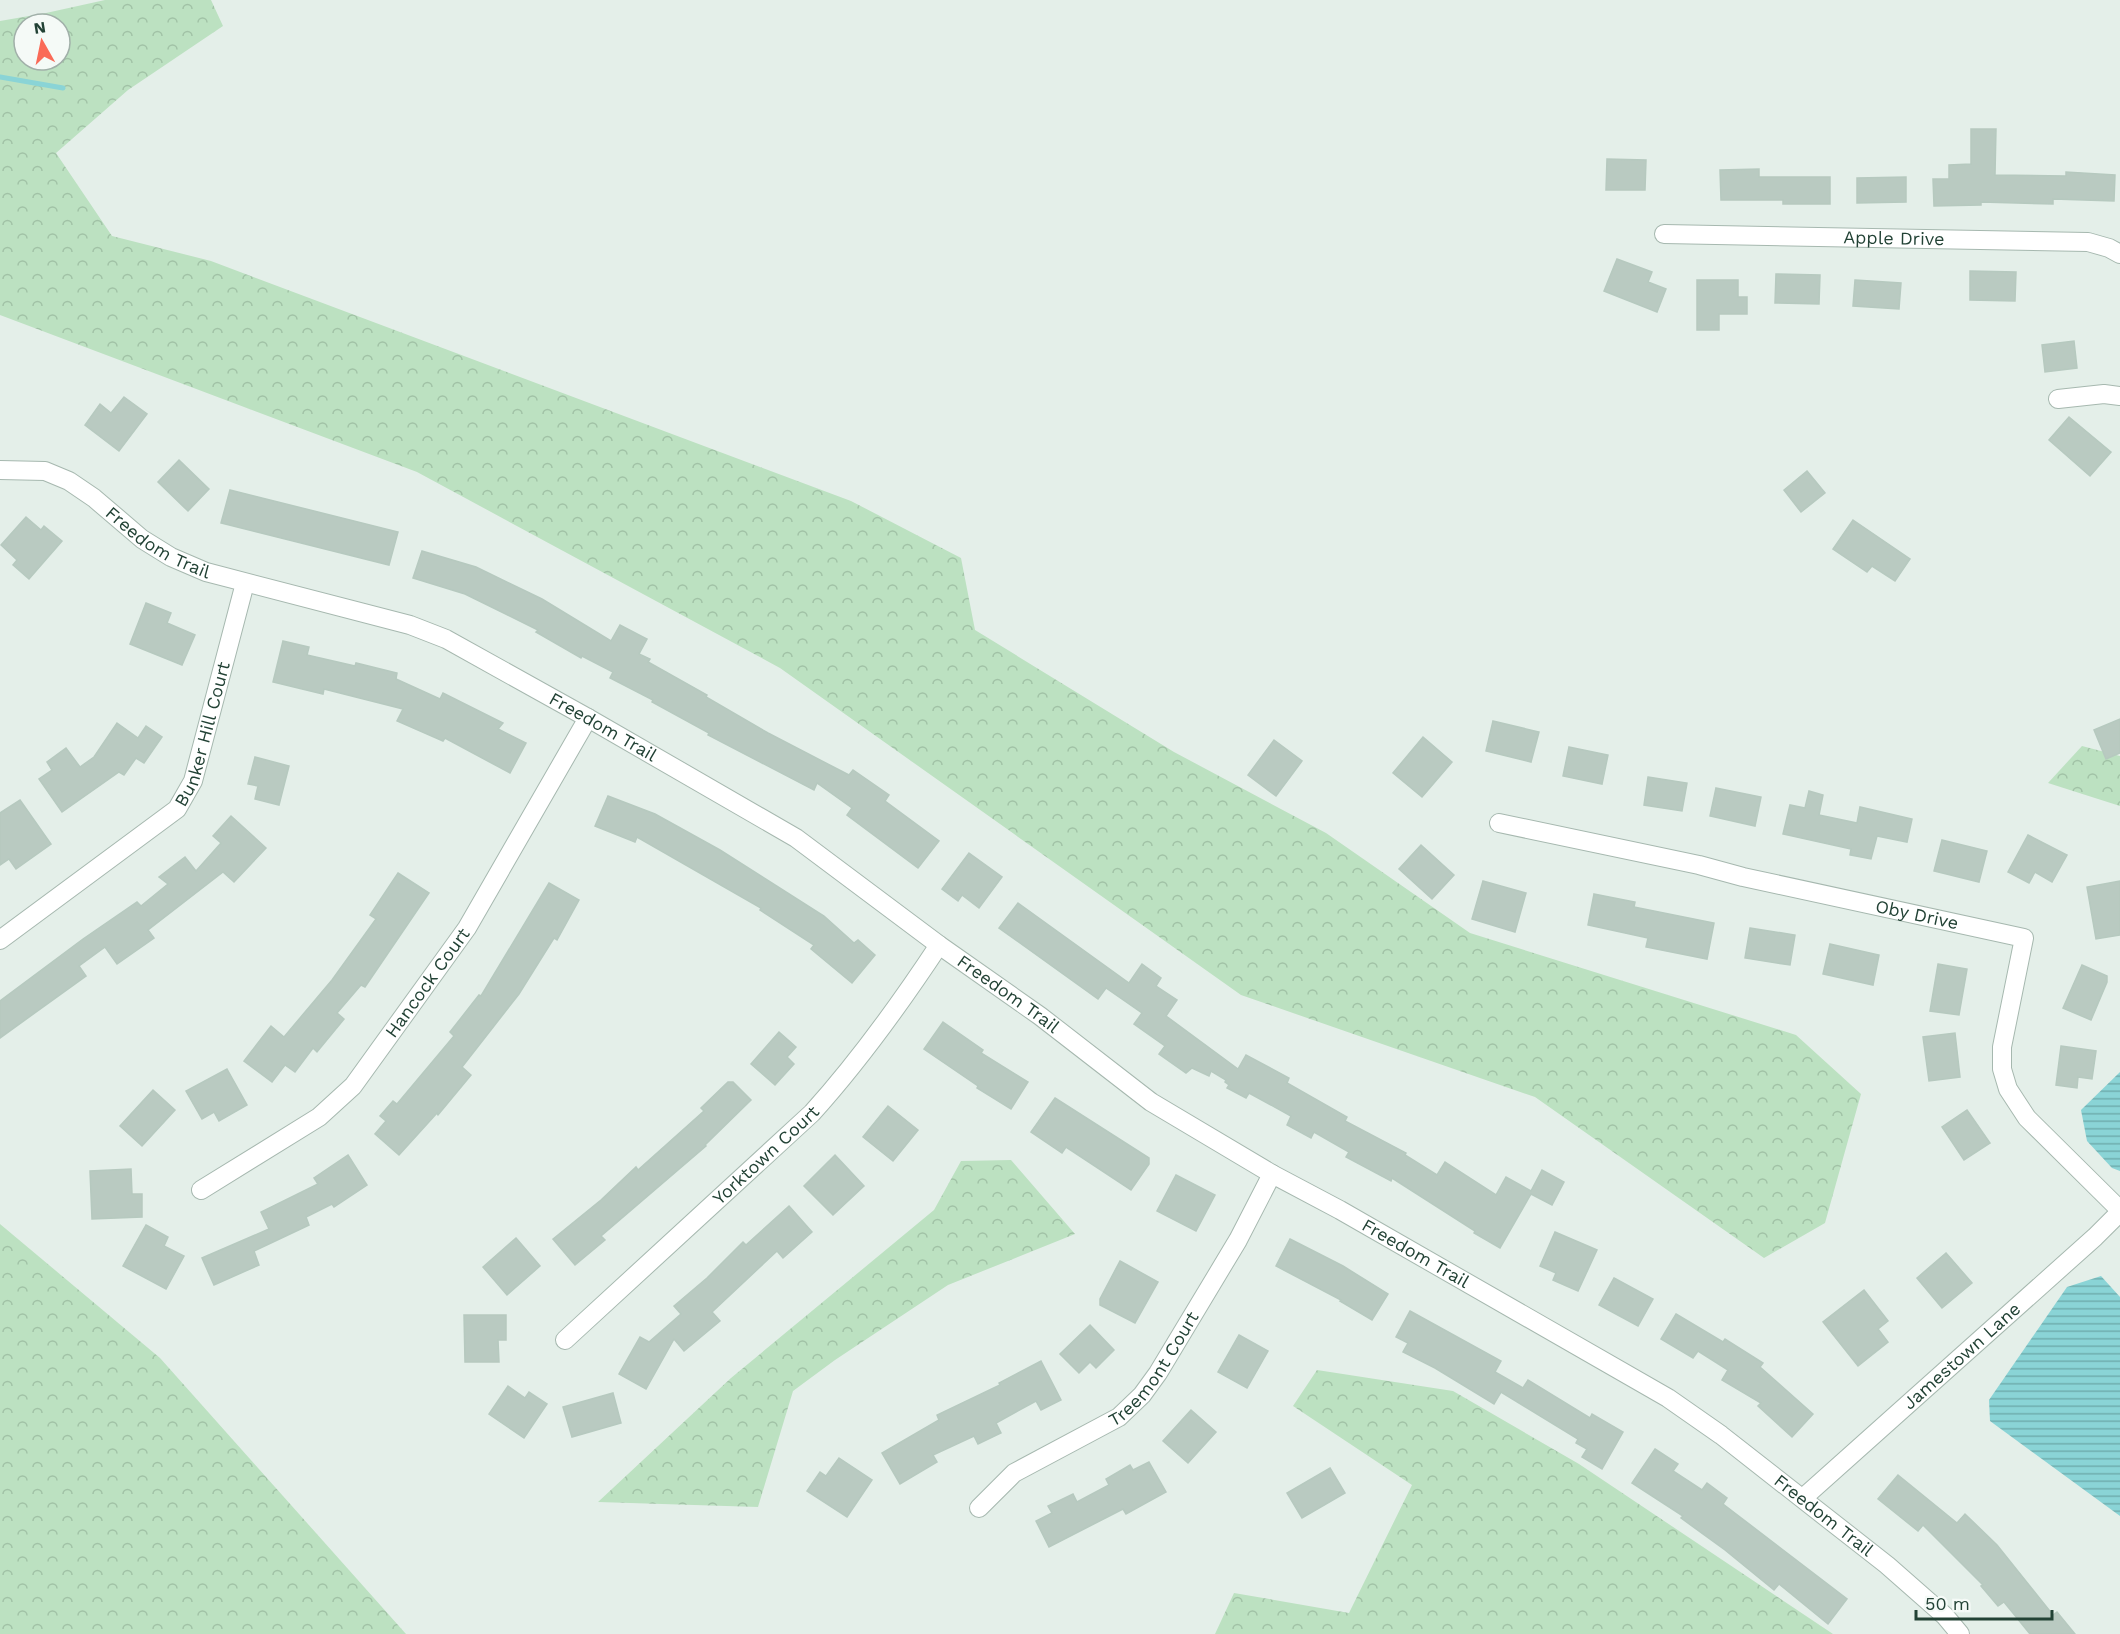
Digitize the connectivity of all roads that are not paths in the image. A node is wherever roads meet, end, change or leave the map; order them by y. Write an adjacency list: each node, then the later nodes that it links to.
1 (1664, 234): 2 (street, Apple Drive)
2 (2120, 254)
3 (2120, 396): 4 (street)
4 (2058, 399)
5 (0, 470): 6 (street, Freedom Trail)
6 (245, 583): 7 (street, Freedom Trail); 9 (street, Bunker Hill Court)
7 (588, 718): 10 (street, Freedom Trail); 12 (street, Hancock Court)
8 (1498, 823): 13 (street, Oby Drive)
9 (0, 940)
10 (939, 945): 11 (street, Freedom Trail); 14 (street, Yorktown Court)
11 (1272, 1174): 15 (street, Freedom Trail); 16 (street, Treemont Court)
12 (201, 1190)
13 (2120, 1211): 15 (street, Jamestown Lane)
14 (565, 1340)
15 (1803, 1498): 17 (street, Freedom Trail)
16 (979, 1508)
17 (1960, 1634)

